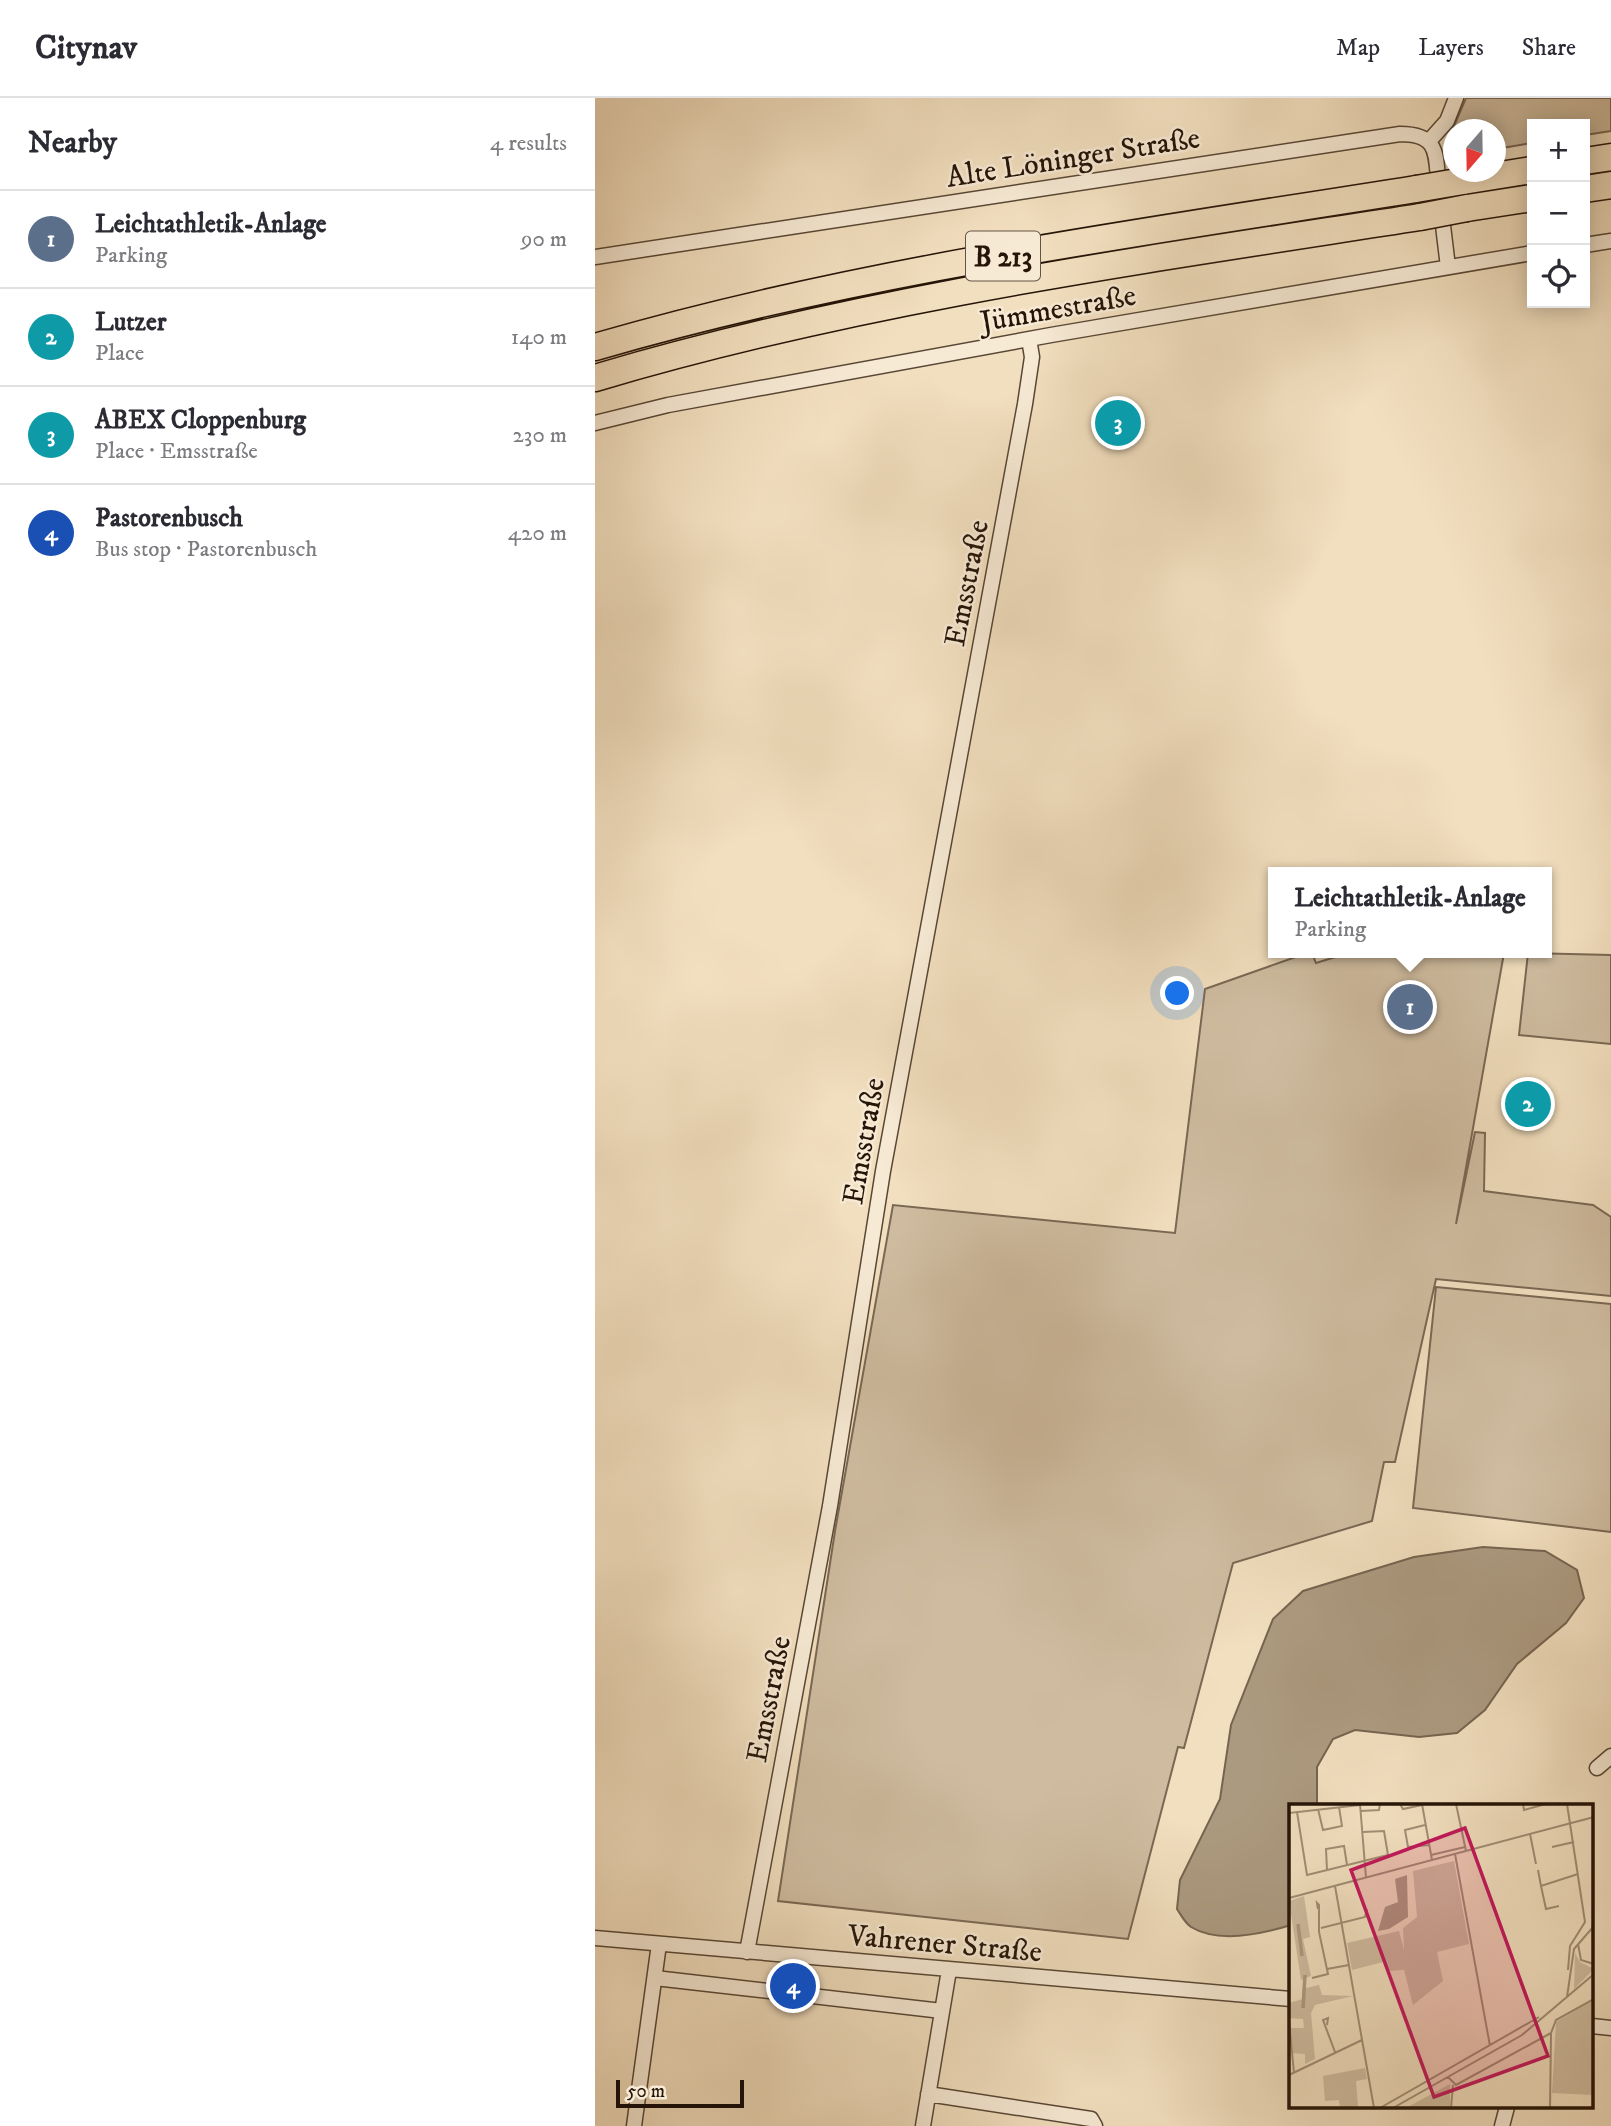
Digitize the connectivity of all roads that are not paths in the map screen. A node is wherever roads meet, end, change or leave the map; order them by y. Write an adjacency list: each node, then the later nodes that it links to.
1 (1456, 98): 2 (street)
2 (1430, 140): 12 (street, Alte Löninger Straße); 13 (street)
3 (1611, 157): 4 (highway)
4 (1590, 160)
5 (1527, 171): 15 (highway, B 213, bridge)
6 (1611, 185): 7 (highway)
7 (1590, 189)
8 (1527, 199): 16 (highway, B 213, bridge)
9 (1611, 240): 10 (street)
10 (1590, 244)
11 (1527, 254): 13 (street, Jümmestraße)
12 (595, 257)
13 (1448, 267): 14 (street, Jümmestraße)
14 (1029, 340): 17 (street, Jümmestraße); 22 (street, Emsstraße)
15 (595, 348)
16 (595, 378)
17 (595, 423)
18 (1611, 1756): 19 (street)
19 (1597, 1768)
20 (595, 1938): 21 (street, Vahrener Straße)
21 (659, 1944): 22 (street, Vahrener Straße); 24 (street)
22 (747, 1952): 23 (street, Vahrener Straße)
23 (949, 1970): 25 (street, Vahrener Straße); 26 (street)
24 (655, 1978): 26 (street); 31 (street)
25 (1289, 1999)
26 (942, 2011): 29 (street)
27 (1593, 2026): 28 (street)
28 (1611, 2028)
29 (928, 2094): 32 (street); 33 (street)
30 (1507, 2108): 34 (street)
31 (634, 2126)
32 (923, 2126)
33 (1095, 2126)
34 (1502, 2126)

